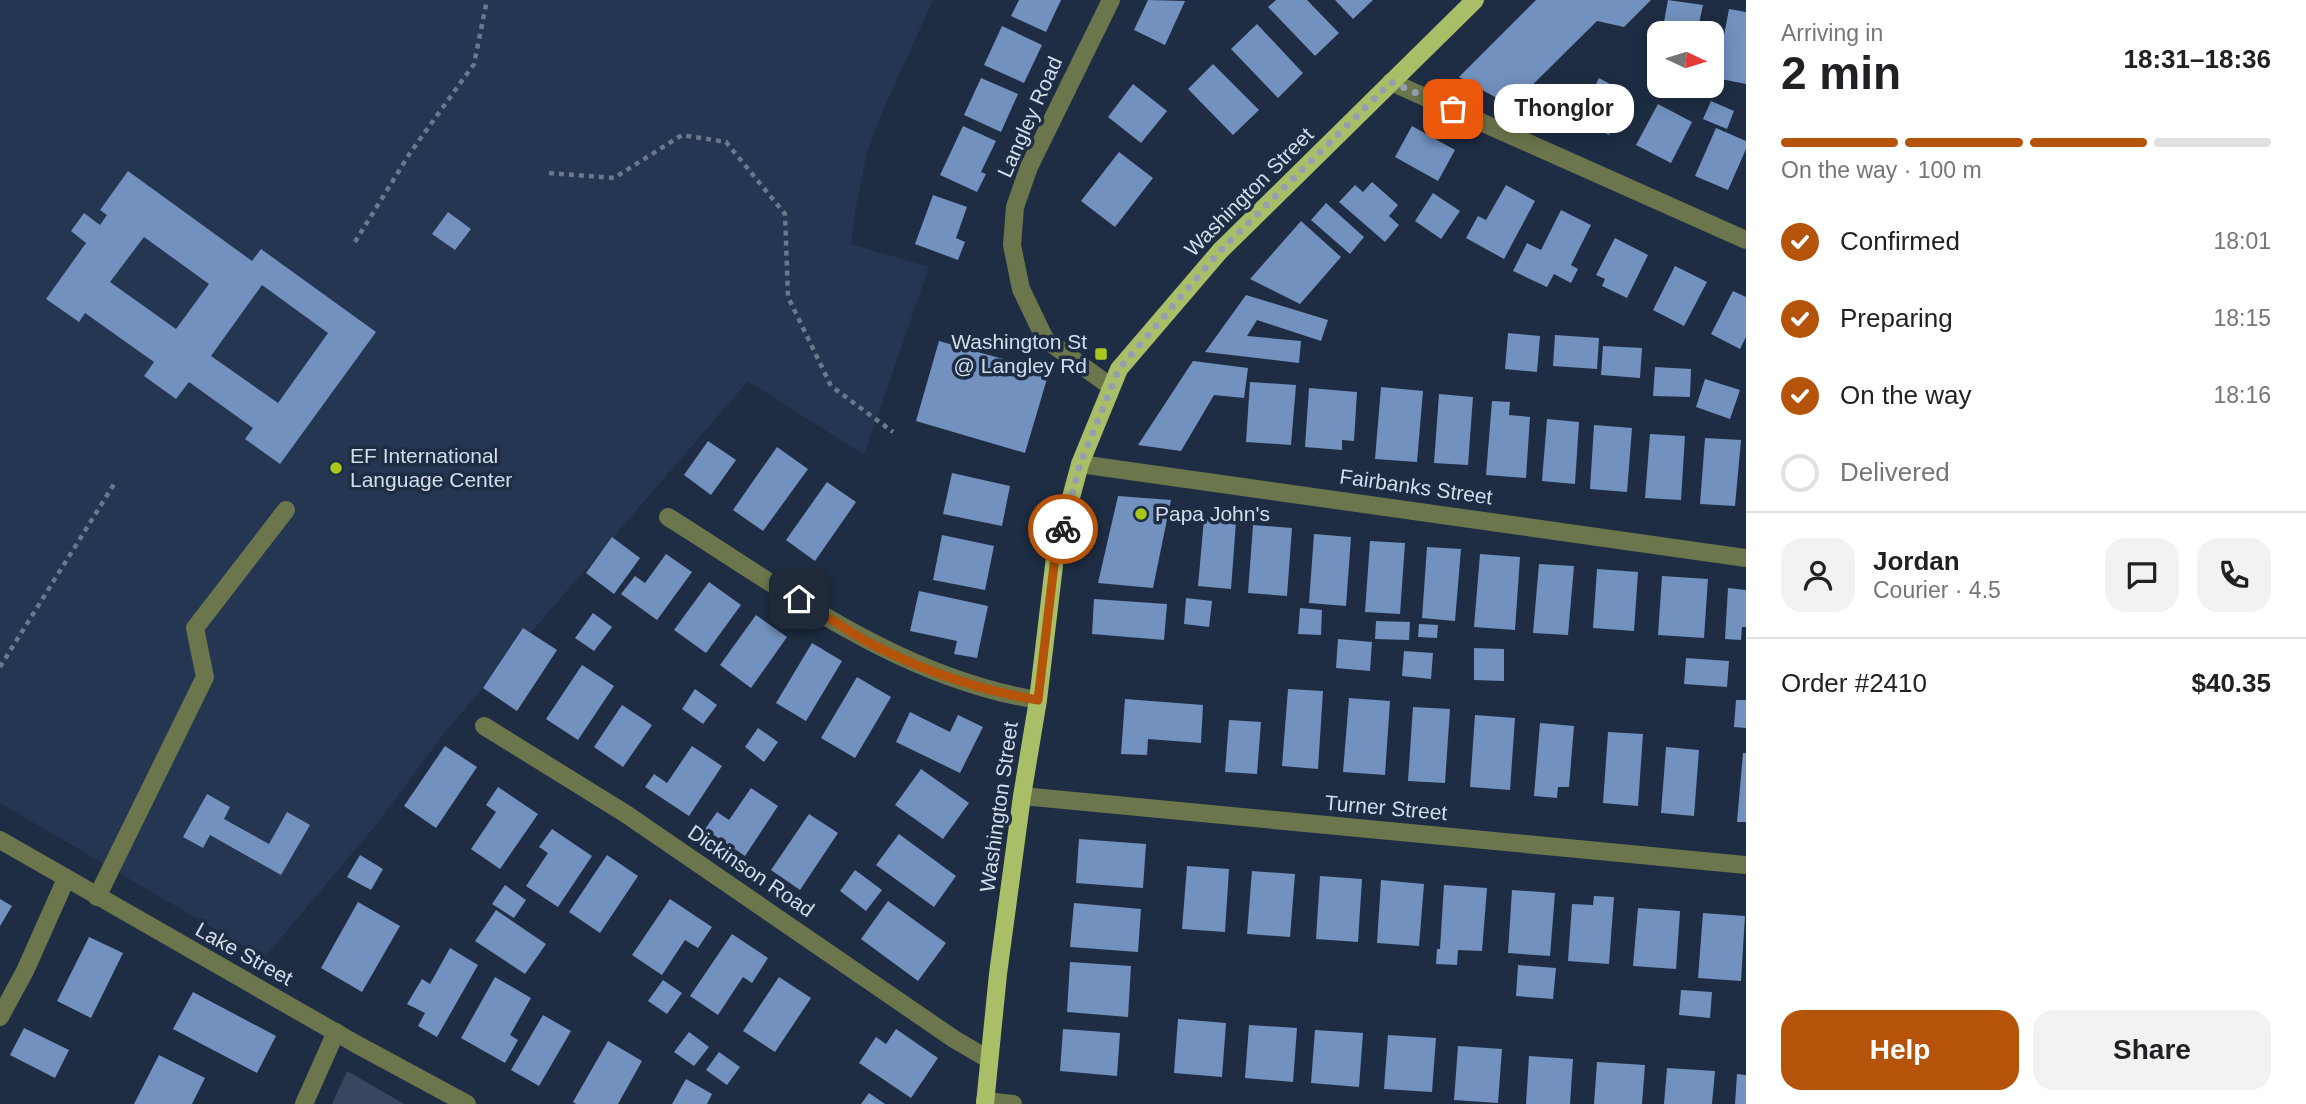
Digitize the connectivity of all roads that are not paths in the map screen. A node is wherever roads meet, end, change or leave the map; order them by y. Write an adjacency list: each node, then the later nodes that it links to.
1 (1111, 0): 5 (street, Langley Road)
2 (1475, 0): 3 (main road, Washington Street)
3 (1391, 82): 4 (street); 5 (main road, Washington Street)
4 (1746, 240)
5 (1110, 386): 6 (main road, Washington Street)
6 (1080, 464): 9 (street, Fairbanks Street); 10 (main road, Washington Street)
7 (286, 510): 16 (street)
8 (668, 517): 10 (street)
9 (1746, 558)
10 (1038, 700): 12 (main road, Washington Street)
11 (484, 726): 19 (street, Dickinson Road)
12 (1022, 796): 14 (street, Turner Street); 19 (main road, Washington Street)
13 (0, 840): 15 (street, Lake Street)
14 (1746, 865)
15 (66, 879): 16 (street, Lake Street); 17 (street)
16 (97, 897): 18 (street, Lake Street)
17 (0, 1017)
18 (336, 1032): 21 (street); 22 (street, Lake Street)
19 (988, 1059): 20 (main road, Washington Street)
20 (985, 1102): 23 (street)
21 (304, 1104)
22 (467, 1104)
23 (1013, 1104)

